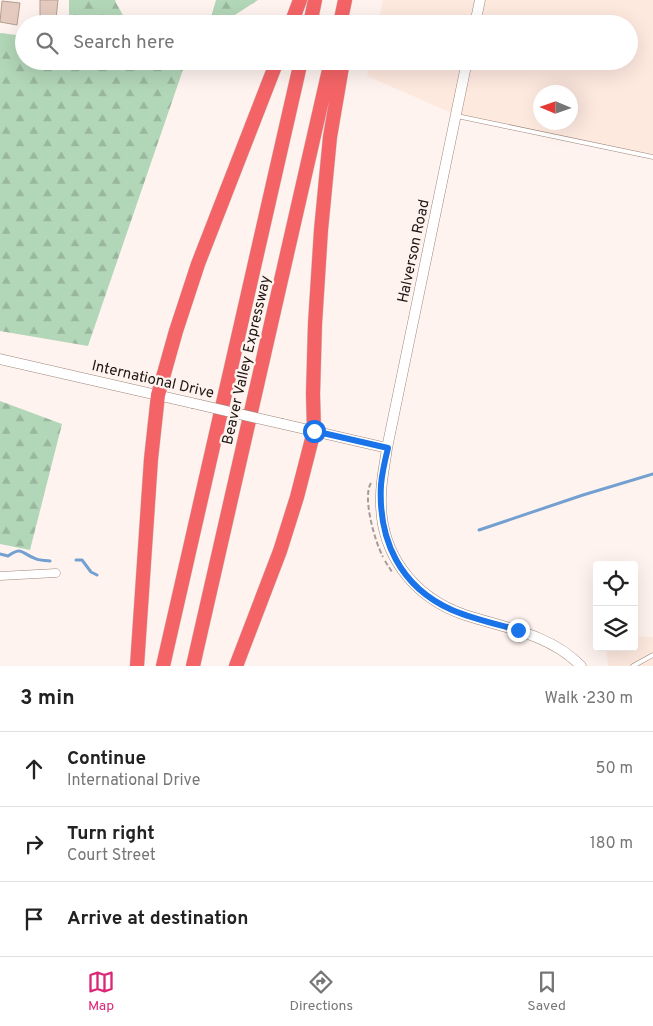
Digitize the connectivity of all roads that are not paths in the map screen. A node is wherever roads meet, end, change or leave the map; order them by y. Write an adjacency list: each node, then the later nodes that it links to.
1 (300, 0): 6 (highway)
2 (315, 0): 7 (highway)
3 (345, 0): 8 (highway)
4 (354, 0): 9 (highway)
5 (480, 0): 10 (street)
6 (294, 15)
7 (312, 15)
8 (342, 15)
9 (352, 15)
10 (477, 15)
11 (273, 70): 19 (highway)
12 (299, 70): 26 (highway, Beaver Valley Expressway)
13 (330, 70): 27 (highway, Beaver Valley Expressway)
14 (340, 70): 20 (highway)
15 (466, 70): 16 (street, Halverson Road)
16 (456, 115): 17 (lane); 21 (street, Halverson Road)
17 (653, 157)
18 (0, 358): 19 (street, International Drive)
19 (158, 395): 20 (street, International Drive, bridge); 25 (highway)
20 (314, 431): 21 (street, International Drive); 28 (highway)
21 (388, 448): 29 (street, Halverson Road)
22 (56, 573): 23 (street)
23 (0, 576)
24 (653, 655): 30 (lane)
25 (136, 666)
26 (163, 666)
27 (193, 666)
28 (236, 666)
29 (582, 666)
30 (633, 666)

